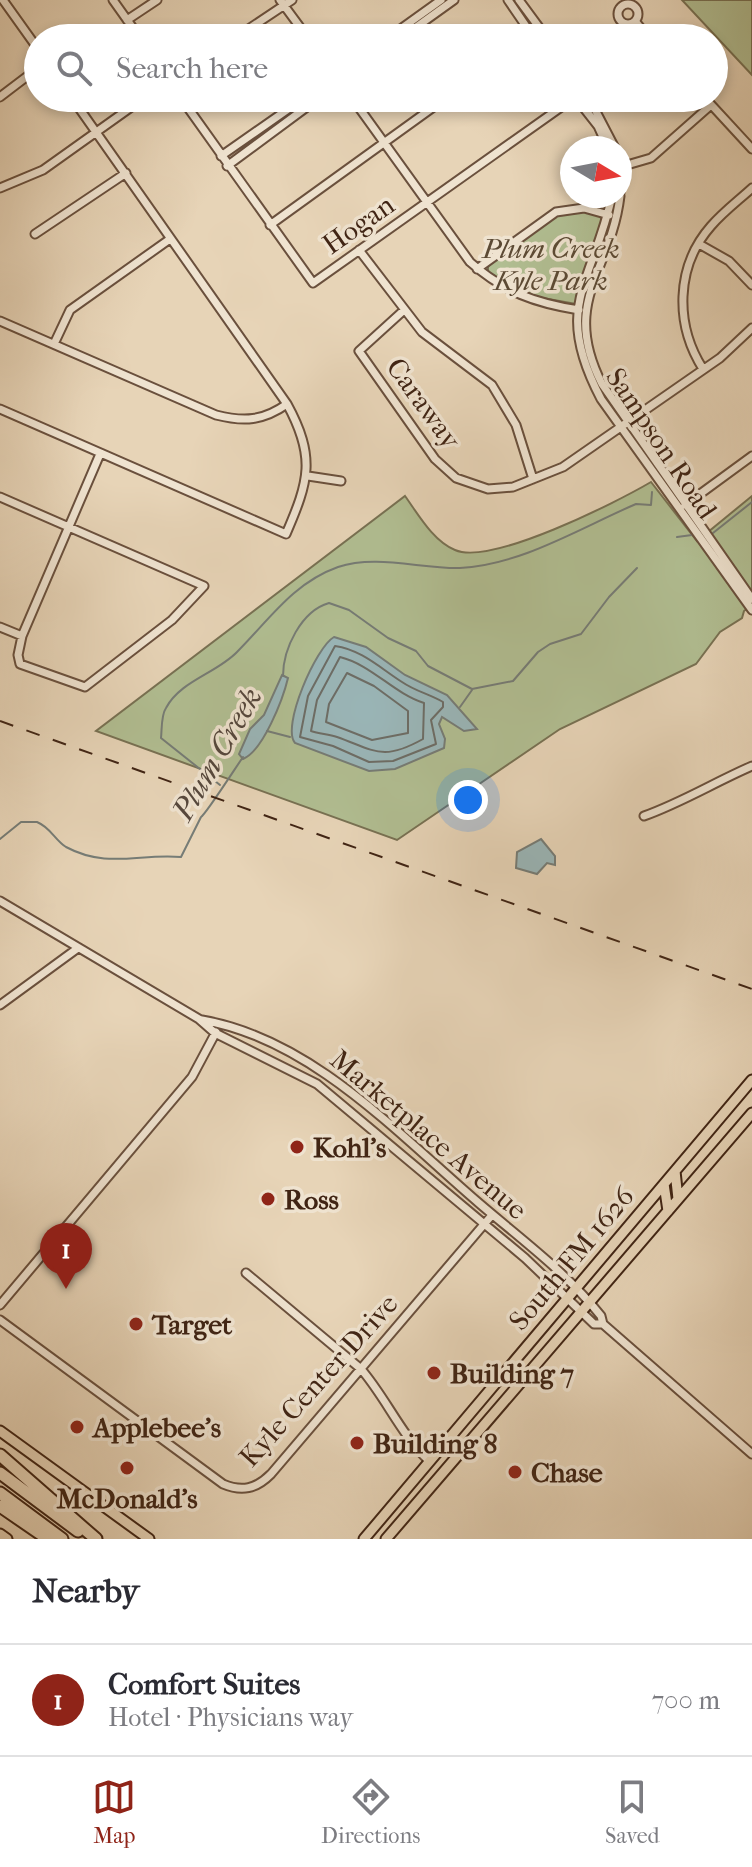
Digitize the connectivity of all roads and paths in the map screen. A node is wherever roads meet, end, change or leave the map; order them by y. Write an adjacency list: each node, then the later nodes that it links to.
1 (3, 0): 23 (street)
2 (113, 0): 13 (street)
3 (157, 0): 13 (street)
4 (292, 0): 10 (street)
5 (441, 0): 18 (street)
6 (454, 0): 19 (street)
7 (508, 0): 20 (street)
8 (519, 0): 21 (street)
9 (644, 0): 12 (street)
10 (282, 3): 16 (street); 17 (street)
11 (619, 3): 12 (street); 14 (street)
12 (635, 8): 14 (street)
13 (127, 20): 15 (street)
14 (635, 21): 22 (street)
15 (130, 24)
16 (254, 24)
17 (298, 24)
18 (408, 24)
19 (421, 24)
20 (524, 24)
21 (537, 24)
22 (637, 24)
23 (24, 29)
24 (24, 79): 25 (street)
25 (0, 97)
26 (82, 112): 38 (street)
27 (124, 112): 38 (street)
28 (191, 112): 43 (street, Hogan)
29 (284, 112): 43 (street)
30 (300, 112): 45 (street)
31 (362, 112): 41 (street)
32 (426, 112): 41 (street)
33 (555, 112): 49 (street, Hogan)
34 (586, 112): 39 (street)
35 (596, 112): 40 (street)
36 (703, 112): 44 (street)
37 (718, 112): 42 (street)
38 (96, 132): 46 (street); 47 (street)
39 (603, 136)
40 (609, 136)
41 (383, 143): 49 (street); 53 (street)
42 (752, 149)
43 (221, 156): 45 (street, Hogan)
44 (632, 165)
45 (227, 166): 53 (street, Hogan)
46 (126, 173): 54 (street); 55 (street)
47 (0, 188)
48 (752, 188): 56 (street)
49 (427, 202): 57 (street, Hogan); 58 (street)
50 (611, 208): 52 (street, Sampson Road)
51 (614, 208): 52 (street, Sampson Road)
52 (611, 216): 58 (street); 61 (street, Sampson Road)
53 (270, 225): 57 (street, Hogan)
54 (35, 234)
55 (170, 239): 64 (street); 66 (street)
56 (699, 244): 59 (street); 65 (street)
57 (359, 250): 60 (street)
58 (477, 269): 61 (street)
59 (752, 285)
60 (403, 311): 72 (street); 72 (street, Caraway)
61 (581, 311): 68 (street, Sampson Road)
62 (0, 321): 64 (street)
63 (752, 328): 65 (street, Caraway)
64 (54, 344): 66 (street)
65 (703, 369): 68 (street, Caraway)
66 (287, 404): 71 (street)
67 (0, 409): 69 (street)
68 (626, 424): 72 (street, Caraway); 75 (street, Sampson Road)
69 (100, 454): 71 (street); 76 (street)
70 (752, 456): 75 (street)
71 (308, 476): 73 (street)
72 (533, 479)
73 (341, 481)
74 (0, 497): 76 (street)
75 (684, 507): 77 (street, Sampson Road); 78 (street, Sampson Road)
76 (71, 528): 80 (street); 80 (street)
77 (752, 599)
78 (752, 610)
79 (0, 627): 80 (street)
80 (22, 636)
81 (752, 766): 82 (street)
82 (644, 816)
83 (0, 901): 84 (street, Marketplace Avenue)
84 (78, 948): 85 (street); 86 (street, Marketplace Avenue)
85 (0, 1005)
86 (199, 1019): 87 (street, Marketplace Avenue); 88 (street, Marketplace Avenue)
87 (220, 1023): 88 (street); 95 (street, Marketplace Avenue)
88 (215, 1033): 96 (street, Marketplace Avenue); 101 (street)
89 (752, 1080): 91 (main road, South FM 1626)
90 (752, 1113): 93 (main road, South FM 1626)
91 (675, 1171): 92 (main road, South FM 1626); 93 (main road)
92 (664, 1184): 94 (main road); 98 (main road, South FM 1626)
93 (678, 1199): 94 (main road, South FM 1626)
94 (668, 1211): 100 (main road, South FM 1626)
95 (492, 1215): 96 (street, Kyle Center Drive); 98 (street, Marketplace Avenue)
96 (484, 1225): 99 (street, Marketplace Avenue); 105 (street, Kyle Center Drive)
97 (246, 1273): 105 (street)
98 (575, 1285): 99 (main road, South FM 1626); 100 (street, Marketplace Avenue)
99 (566, 1297): 102 (street, Marketplace Avenue); 107 (main road, South FM 1626)
100 (591, 1303): 102 (main road, South FM 1626); 104 (street, Marketplace Avenue)
101 (0, 1305)
102 (581, 1313): 104 (street, Marketplace Avenue); 112 (main road, South FM 1626)
103 (0, 1320): 105 (street, Kyle Center Drive)
104 (603, 1324): 108 (street, Marketplace Avenue)
105 (361, 1369): 110 (street)
106 (0, 1431): 122 (main road)
107 (447, 1438): 110 (main road, South FM 1626); 112 (main road)
108 (752, 1454)
109 (0, 1455): 121 (highway)
110 (428, 1460): 113 (main road); 123 (main road, South FM 1626)
111 (0, 1473): 120 (highway)
112 (442, 1473): 113 (main road, South FM 1626)
113 (430, 1487): 124 (main road, South FM 1626)
114 (0, 1493): 119 (highway)
115 (0, 1506): 118 (highway)
116 (0, 1534): 117 (main road)
117 (7, 1539)
118 (48, 1539)
119 (62, 1539)
120 (88, 1539)
121 (96, 1539)
122 (149, 1539)
123 (364, 1539)
124 (386, 1539)

